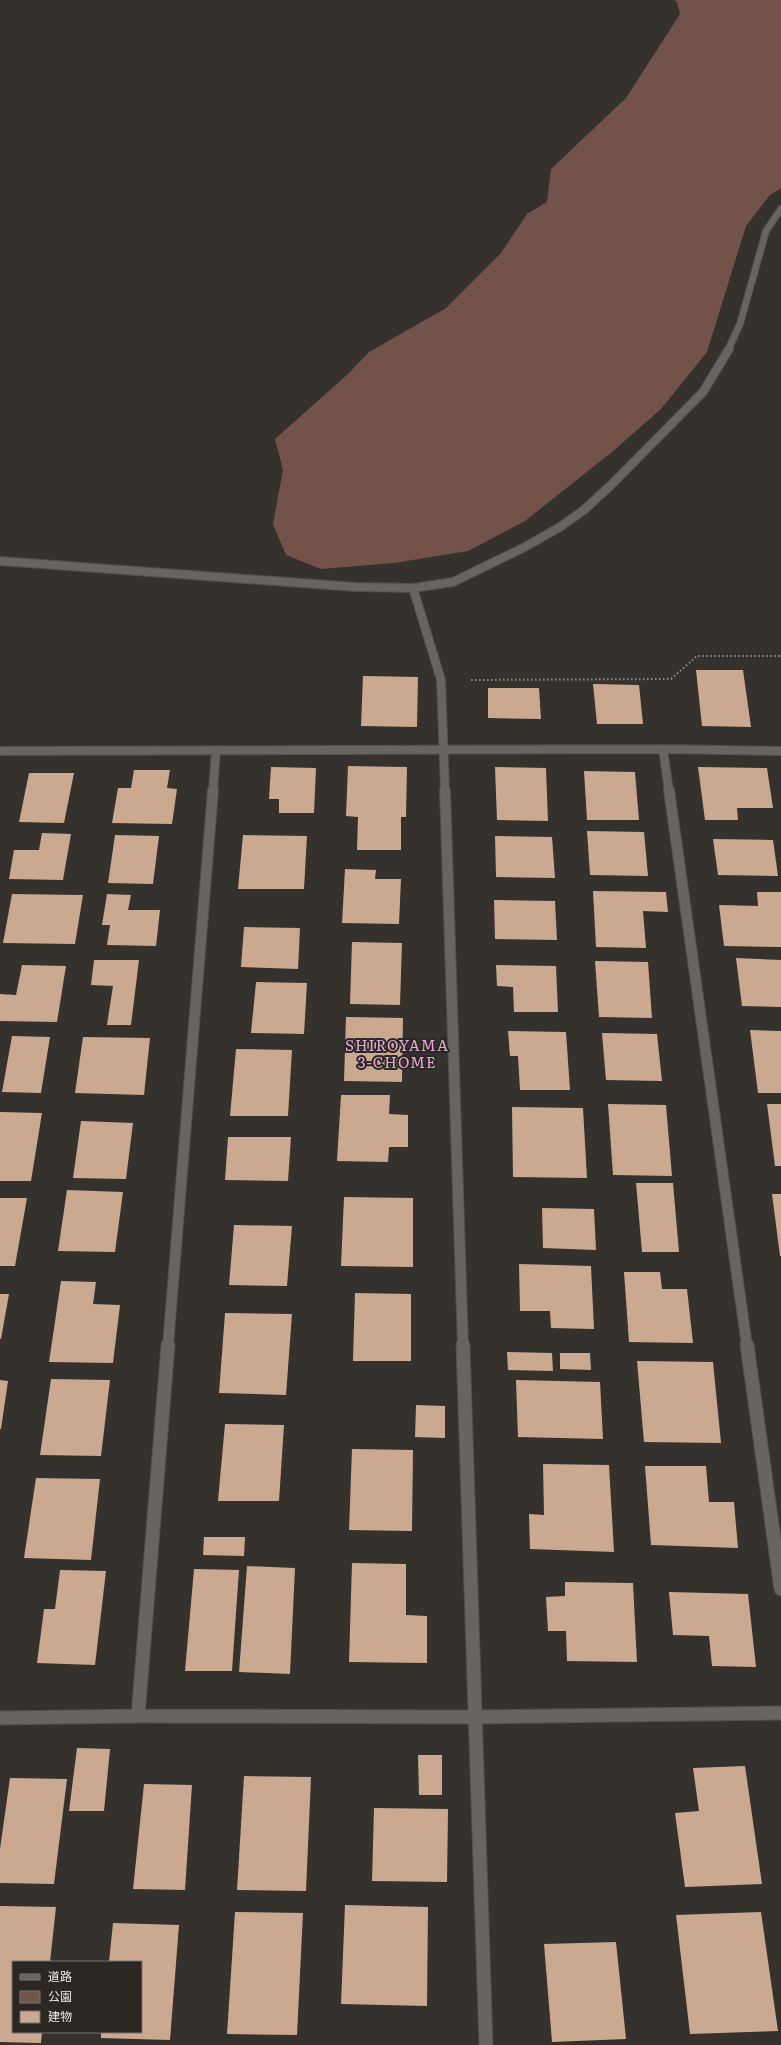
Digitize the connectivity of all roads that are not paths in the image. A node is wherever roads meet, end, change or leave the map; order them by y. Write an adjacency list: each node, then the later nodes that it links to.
1 (781, 210): 3 (street)
2 (0, 561): 3 (street)
3 (413, 588): 4 (street)
4 (443, 749): 5 (street); 6 (street); 12 (street)
5 (662, 749): 8 (street); 9 (street)
6 (216, 750): 7 (street); 11 (street)
7 (0, 751)
8 (781, 751)
9 (781, 1589)
10 (781, 1713): 12 (street)
11 (138, 1716): 12 (street); 13 (street)
12 (475, 1717): 14 (street)
13 (0, 1718)
14 (486, 2045)

